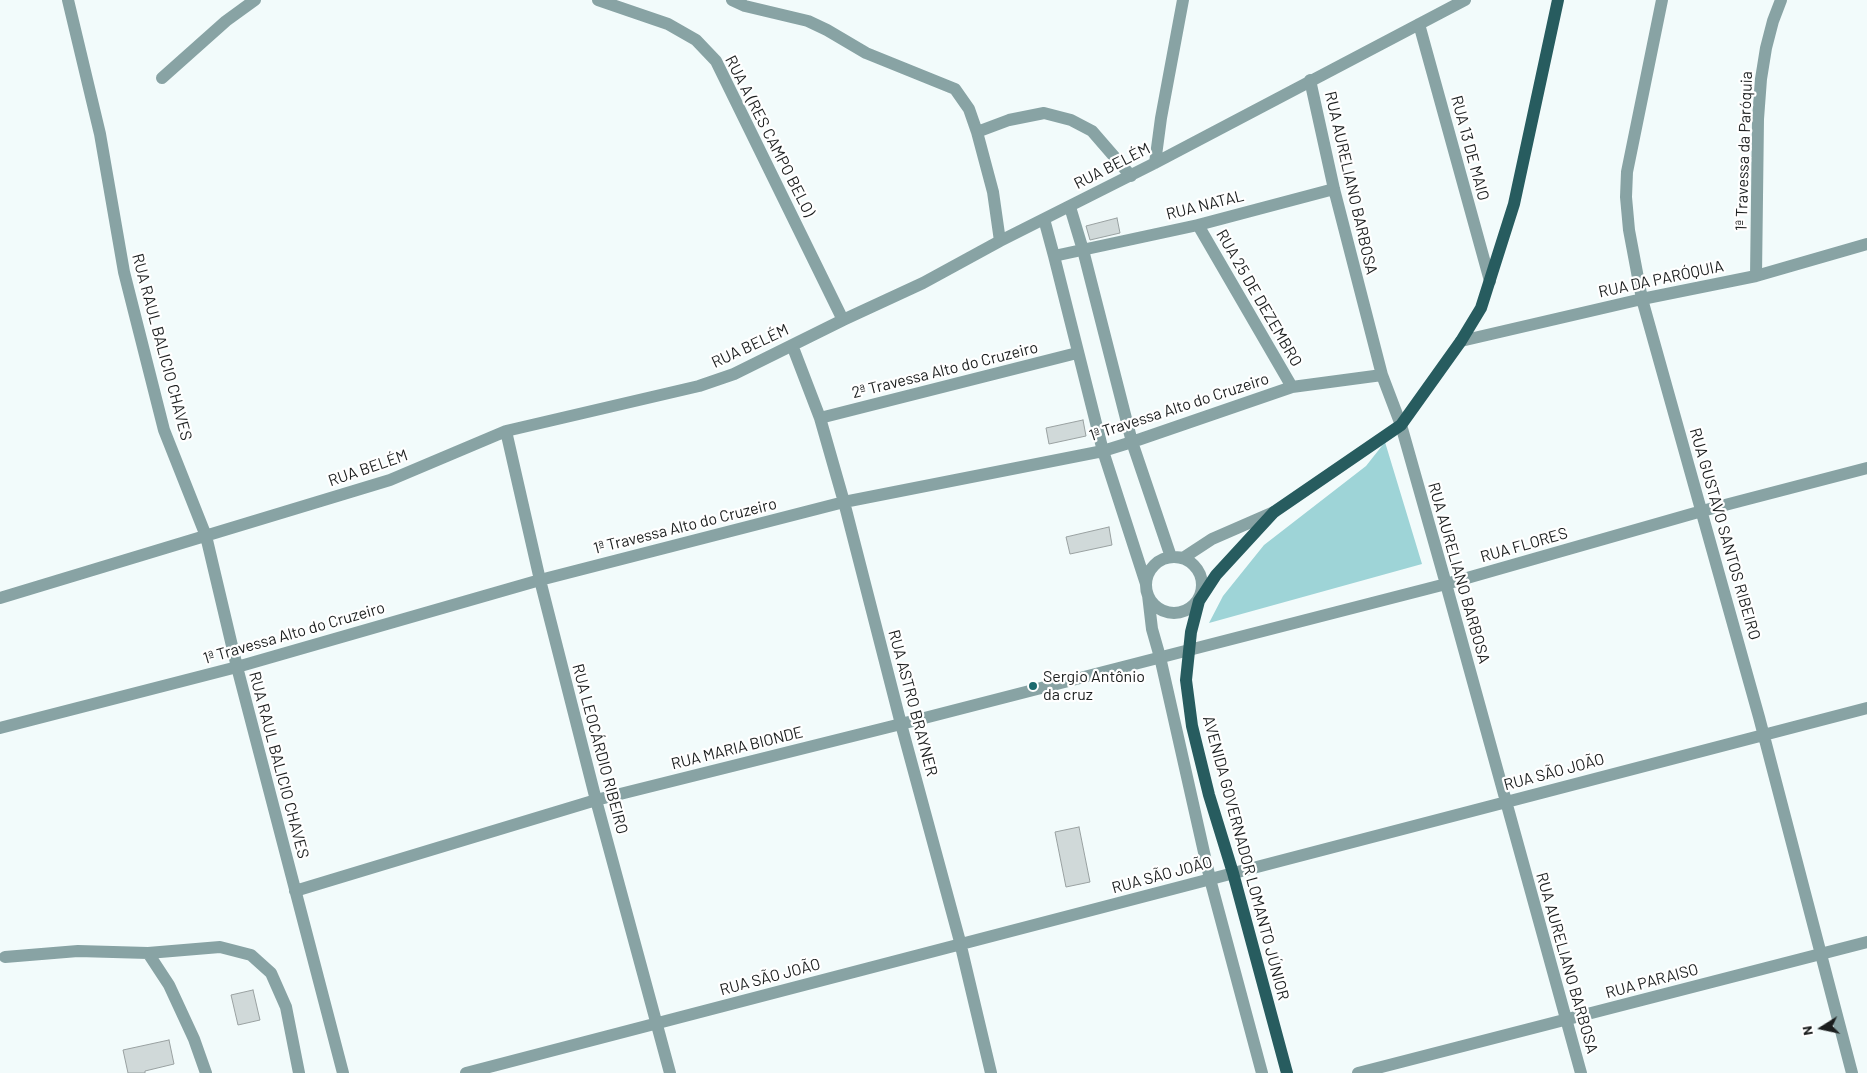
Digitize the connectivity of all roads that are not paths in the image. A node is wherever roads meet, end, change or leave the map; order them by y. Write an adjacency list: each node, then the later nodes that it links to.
1 (68, 0): 42 (street, RUA RAUL BALICIO CHAVES)
2 (255, 0): 11 (street)
3 (598, 0): 27 (street, RUA A (RES CAMPO BELO))
4 (732, 0): 13 (street)
5 (1183, 0): 14 (street)
6 (1465, 0): 10 (street, RUA BELÉM)
7 (1558, 0): 25 (main road, AVENIDA GOVERNADOR LOMANTO JÚNIOR)
8 (1662, 0): 26 (street, RUA GUSTAVO SANTOS RIBEIRO)
9 (1781, 0): 24 (street, 1ª Travessa da Paróquia)
10 (1419, 24): 12 (street, RUA BELÉM); 25 (street, RUA 13 DE MAIO)
11 (162, 78)
12 (1310, 80): 14 (street, RUA BELÉM); 16 (street, RUA AURELIANO BARBOSA)
13 (977, 132): 15 (street); 20 (street)
14 (1155, 163): 15 (street, RUA BELÉM)
15 (1131, 176): 17 (street, RUA BELÉM)
16 (1334, 189): 19 (street, RUA NATAL); 31 (street, RUA AURELIANO BARBOSA)
17 (1070, 207): 18 (street, RUA BELÉM); 22 (street)
18 (1044, 219): 20 (street, RUA BELÉM); 23 (street)
19 (1198, 224): 22 (street, RUA NATAL); 32 (street, RUA 25 DE DEZEMBRO)
20 (1000, 241): 27 (street, RUA BELÉM)
21 (1867, 244): 24 (street, RUA DA PARÓQUIA)
22 (1083, 250): 23 (street); 36 (street)
23 (1054, 256): 30 (street)
24 (1756, 276): 26 (street, RUA DA PARÓQUIA)
25 (1490, 281): 28 (main road, AVENIDA GOVERNADOR LOMANTO JÚNIOR)
26 (1642, 299): 28 (street, RUA DA PARÓQUIA); 40 (street, RUA GUSTAVO SANTOS RIBEIRO)
27 (843, 320): 29 (street, RUA BELÉM)
28 (1461, 341): 34 (main road, AVENIDA GOVERNADOR LOMANTO JÚNIOR)
29 (792, 345): 33 (street, RUA ASTRO BRAYNER); 35 (street, RUA BELÉM)
30 (1077, 353): 33 (street, 2ª Travessa Alto do Cruzeiro); 37 (street)
31 (1382, 375): 32 (street, 1ª Travessa Alto do Cruzeiro); 34 (street, RUA AURELIANO BARBOSA)
32 (1292, 387): 36 (street, 1ª Travessa Alto do Cruzeiro)
33 (820, 418): 39 (street, RUA ASTRO BRAYNER)
34 (1400, 426): 41 (main road, AVENIDA GOVERNADOR LOMANTO JÚNIOR); 45 (street, RUA AURELIANO BARBOSA)
35 (506, 431): 42 (street, RUA BELÉM); 44 (street, RUA LEOCÁRDIO RIBEIRO)
36 (1132, 442): 37 (street, 1ª Travessa Alto do Cruzeiro); 43 (street)
37 (1103, 451): 39 (street, 1ª Travessa Alto do Cruzeiro); 46 (street)
38 (1867, 468): 40 (street, RUA FLORES)
39 (844, 502): 44 (street, 1ª Travessa Alto do Cruzeiro); 53 (street, RUA ASTRO BRAYNER)
40 (1702, 511): 45 (street, RUA FLORES); 55 (street, RUA GUSTAVO SANTOS RIBEIRO)
41 (1274, 512): 43 (street); 48 (main road, AVENIDA GOVERNADOR LOMANTO JÚNIOR)
42 (206, 536): 47 (street, RUA BELÉM); 51 (street, RUA RAUL BALICIO CHAVES)
43 (1177, 558): 46 (street); 48 (street)
44 (540, 580): 51 (street, 1ª Travessa Alto do Cruzeiro); 56 (street, RUA LEOCÁRDIO RIBEIRO)
45 (1446, 584): 49 (street, RUA FLORES); 57 (street, RUA AURELIANO BARBOSA)
46 (1147, 589): 48 (street); 50 (street)
47 (0, 598)
48 (1199, 601): 49 (main road, AVENIDA GOVERNADOR LOMANTO JÚNIOR)
49 (1189, 650): 50 (street, RUA MARIA BIONDE); 58 (main road, AVENIDA GOVERNADOR LOMANTO JÚNIOR)
50 (1160, 657): 53 (street, RUA MARIA BIONDE); 59 (street)
51 (237, 667): 54 (street, 1ª Travessa Alto do Cruzeiro); 60 (street, RUA RAUL BALICIO CHAVES)
52 (1867, 708): 55 (street, RUA SÃO JOÃO)
53 (901, 724): 56 (street, RUA MARIA BIONDE); 62 (street, RUA ASTRO BRAYNER)
54 (0, 728)
55 (1764, 734): 57 (street, RUA SÃO JOÃO); 64 (street, RUA GUSTAVO SANTOS RIBEIRO)
56 (596, 800): 60 (street, RUA MARIA BIONDE); 67 (street, RUA LEOCÁRDIO RIBEIRO)
57 (1506, 802): 58 (street, RUA SÃO JOÃO); 66 (street, RUA AURELIANO BARBOSA)
58 (1233, 873): 59 (street, RUA SÃO JOÃO); 75 (main road, AVENIDA GOVERNADOR LOMANTO JÚNIOR)
59 (1210, 879): 62 (street, RUA SÃO JOÃO); 74 (street)
60 (296, 891): 70 (street, RUA RAUL BALICIO CHAVES)
61 (1867, 942): 64 (street, RUA PARAISO)
62 (960, 944): 67 (street, RUA SÃO JOÃO); 73 (street, RUA ASTRO BRAYNER)
63 (148, 953): 65 (street); 68 (street); 69 (street)
64 (1822, 954): 66 (street, RUA PARAISO); 78 (street, RUA GUSTAVO SANTOS RIBEIRO)
65 (5, 957)
66 (1567, 1020): 76 (street, RUA PARAISO); 77 (street, RUA AURELIANO BARBOSA)
67 (656, 1024): 71 (street, RUA SÃO JOÃO); 72 (street, RUA LEOCÁRDIO RIBEIRO)
68 (206, 1073)
69 (299, 1073)
70 (343, 1073)
71 (466, 1073)
72 (670, 1073)
73 (991, 1073)
74 (1262, 1073)
75 (1287, 1073)
76 (1358, 1073)
77 (1581, 1073)
78 (1852, 1073)

